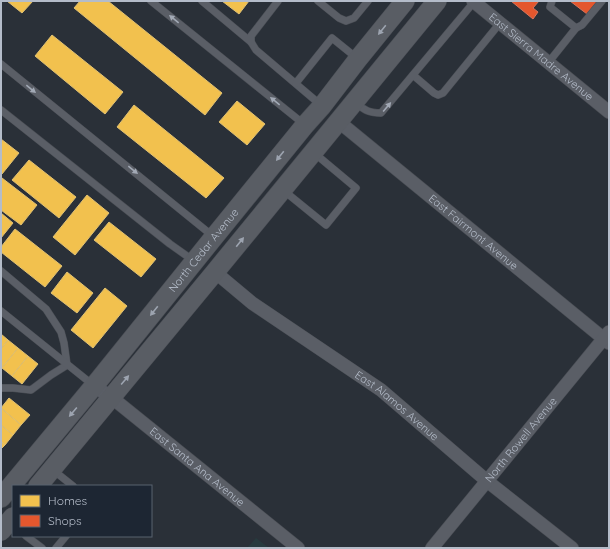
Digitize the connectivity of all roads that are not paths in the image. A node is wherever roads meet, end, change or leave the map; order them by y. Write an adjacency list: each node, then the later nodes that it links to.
1 (151, 1): 25 (lane, one-way to 1)
2 (202, 1): 14 (lane)
3 (278, 1): 14 (lane)
4 (318, 1): 5 (lane)
5 (368, 1)
6 (405, 1): 15 (main road, North Cedar Avenue, one-way to 15)
7 (420, 1): 20 (main road)
8 (437, 1): 20 (main road, North Cedar Avenue)
9 (474, 1): 12 (street, East Sierra Madre Avenue); 18 (lane)
10 (552, 1): 13 (lane)
11 (602, 1): 13 (lane)
12 (500, 23): 16 (street, East Sierra Madre Avenue); 18 (lane)
13 (576, 28): 16 (lane)
14 (251, 42): 19 (lane)
15 (358, 60): 19 (lane); 21 (main road, North Cedar Avenue); 24 (main road)
16 (548, 62): 23 (street, East Sierra Madre Avenue)
17 (1, 64): 28 (lane, one-way to 28)
18 (413, 75): 20 (lane, one-way to 18)
19 (296, 83): 21 (lane)
20 (359, 96): 24 (main road, North Cedar Avenue)
21 (322, 106): 25 (main road, North Cedar Avenue); 26 (main road)
22 (1, 110): 29 (lane)
23 (609, 112)
24 (338, 121): 26 (main road, North Cedar Avenue); 33 (street, East Fairmont Avenue)
25 (305, 125): 28 (main road, North Cedar Avenue, one-way to 28)
26 (313, 152): 27 (main road, North Cedar Avenue); 27 (lane)
27 (282, 190): 31 (main road, North Cedar Avenue, one-way to 27)
28 (214, 237): 29 (main road, North Cedar Avenue)
29 (194, 261): 35 (main road, North Cedar Avenue, one-way to 35)
30 (1, 271): 34 (lane)
31 (215, 272): 37 (main road, North Cedar Avenue, one-way to 31); 39 (street, East Alamos Avenue)
32 (1, 311): 34 (lane)
33 (607, 338): 39 (street, North Rowell Avenue)
34 (67, 365): 35 (lane); 36 (lane)
35 (94, 386): 37 (street, East Santa Ana Avenue); 42 (main road, North Cedar Avenue, one-way to 42)
36 (1, 388)
37 (111, 397): 38 (main road, North Cedar Avenue); 47 (street, East Santa Ana Avenue)
38 (52, 469): 40 (main road, North Cedar Avenue); 41 (lane)
39 (487, 481): 48 (street, North Rowell Avenue); 49 (street, East Alamos Avenue)
40 (39, 485)
41 (72, 485)
42 (1, 498)
43 (27, 537): 45 (lane)
44 (65, 537): 46 (lane)
45 (42, 548)
46 (56, 548)
47 (298, 548)
48 (432, 548)
49 (572, 548)

